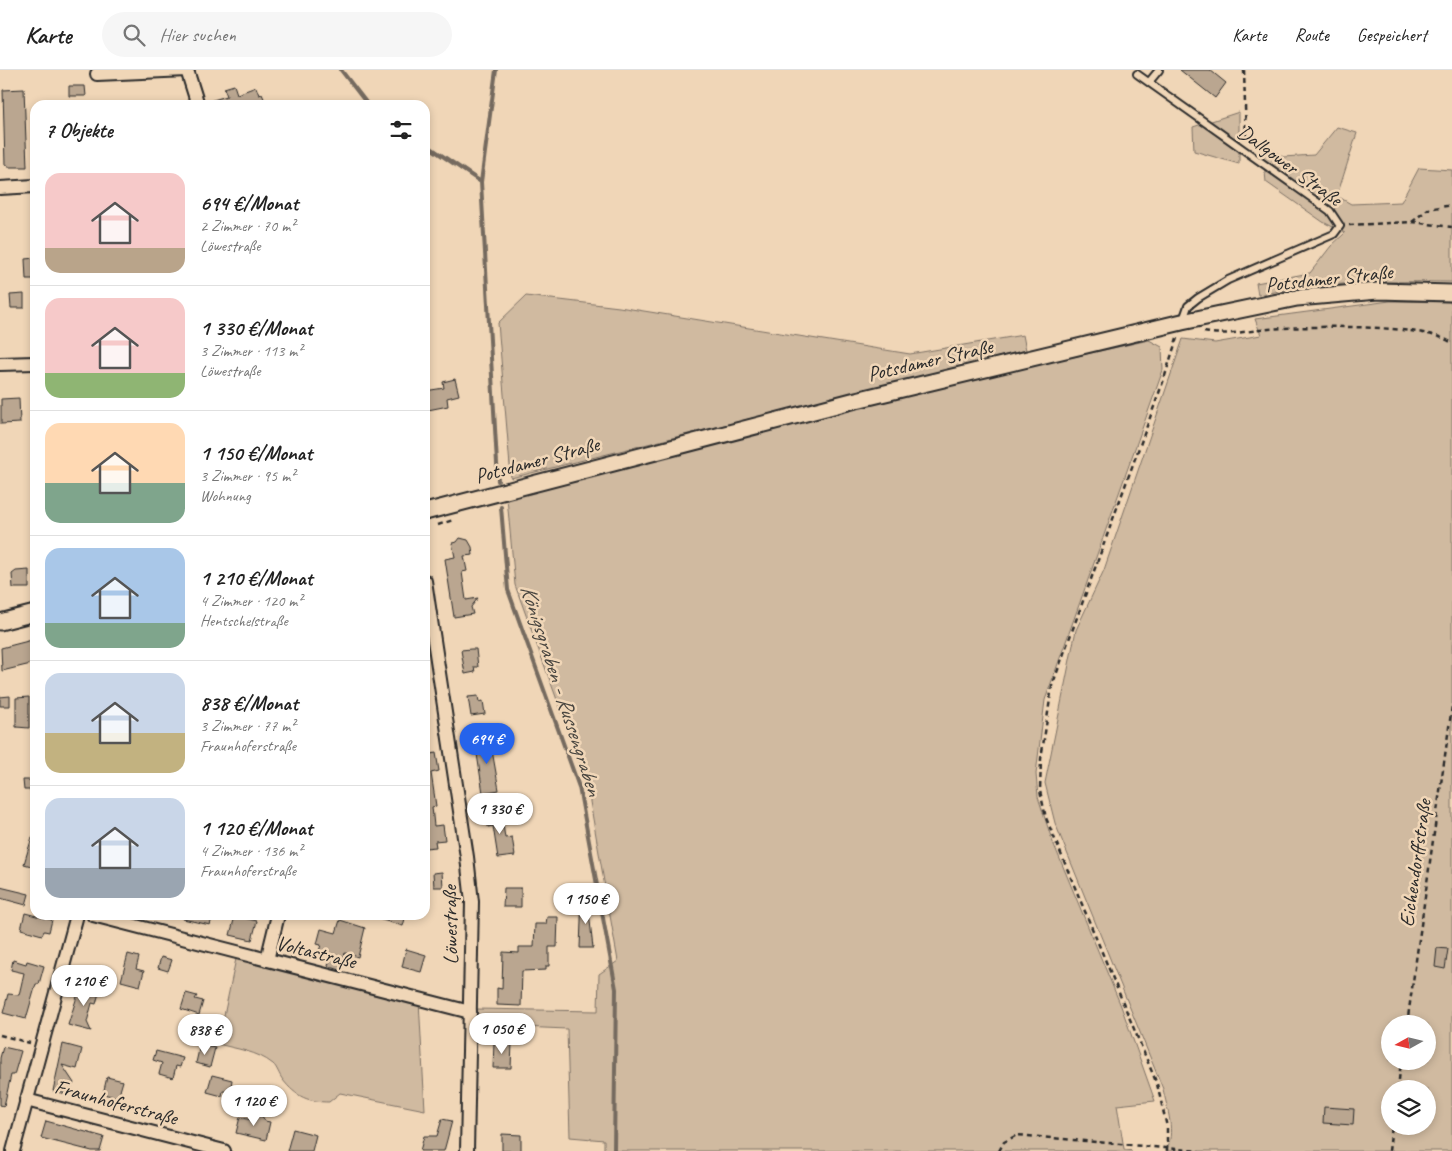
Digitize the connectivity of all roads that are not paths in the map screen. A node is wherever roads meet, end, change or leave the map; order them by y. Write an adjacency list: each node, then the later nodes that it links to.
1 (187, 70): 3 (street); 6 (street)
2 (1159, 70): 5 (lane)
3 (97, 74)
4 (1137, 74): 5 (lane, Dallgower Straße)
5 (1149, 82): 10 (lane, Dallgower Straße)
6 (196, 100)
7 (30, 186): 8 (street)
8 (0, 188)
9 (1452, 293): 10 (street, Potsdamer Straße)
10 (1182, 322): 13 (street, Potsdamer Straße)
11 (30, 363): 12 (street)
12 (0, 364)
13 (430, 511)
14 (30, 614): 16 (street)
15 (430, 614): 21 (street, Löwestraße)
16 (0, 622)
17 (75, 920): 22 (street)
18 (113, 920): 20 (street, Voltastraße)
19 (277, 920): 20 (street)
20 (268, 960): 21 (street, Voltastraße)
21 (470, 1012): 25 (street, Löwestraße)
22 (26, 1100): 23 (street); 24 (street, Fraunhoferstraße)
23 (13, 1151)
24 (224, 1151)
25 (467, 1151)

